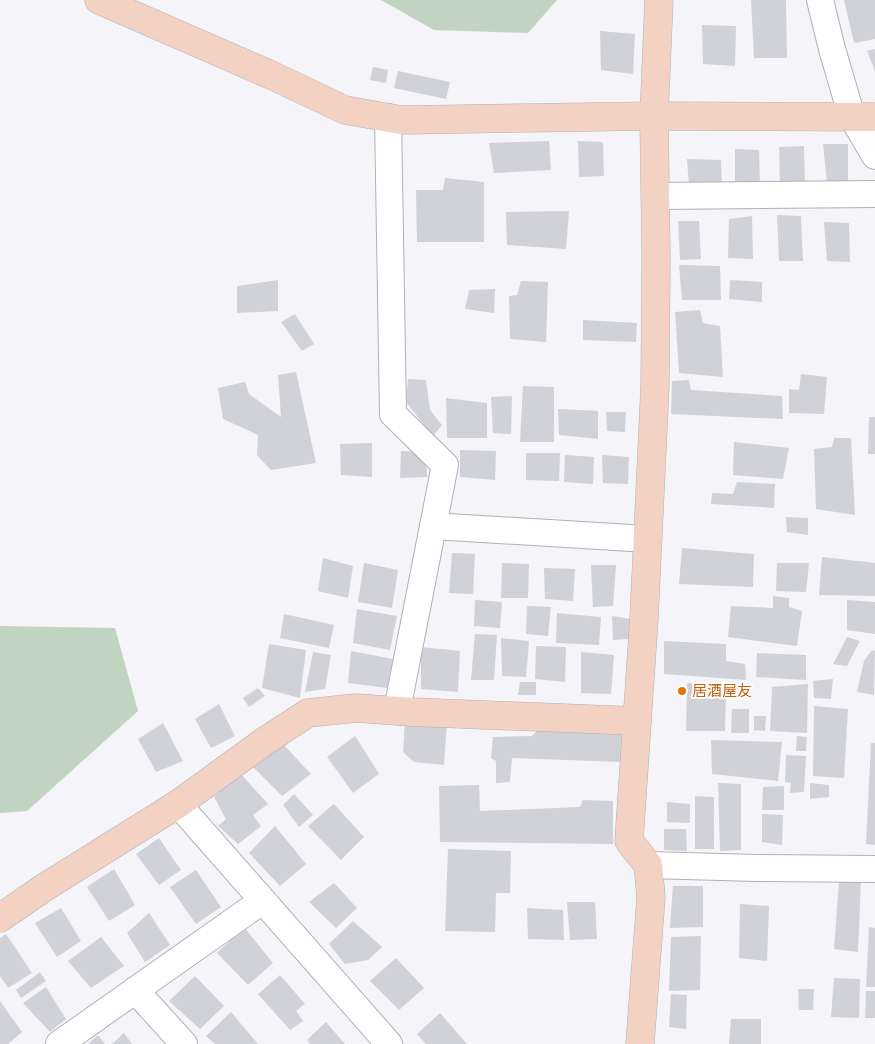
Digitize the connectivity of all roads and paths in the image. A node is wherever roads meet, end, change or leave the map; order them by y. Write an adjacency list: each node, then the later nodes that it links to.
1 (99, 0): 5 (street)
2 (659, 0): 4 (street)
3 (820, 0): 6 (street)
4 (654, 116): 5 (street); 6 (street); 9 (street)
5 (388, 117): 10 (street)
6 (864, 117): 7 (street)
7 (875, 156)
8 (875, 194): 9 (street)
9 (655, 196): 11 (street)
10 (433, 526): 11 (street); 12 (street)
11 (648, 539): 13 (street)
12 (397, 710): 13 (street); 14 (street)
13 (636, 721): 15 (street)
14 (178, 804): 17 (street); 18 (street)
15 (648, 865): 16 (street); 23 (street)
16 (875, 869)
17 (262, 901): 19 (street); 22 (street)
18 (0, 918)
19 (135, 990): 20 (street); 21 (street)
20 (59, 1044)
21 (184, 1044)
22 (389, 1044)
23 (640, 1044)

